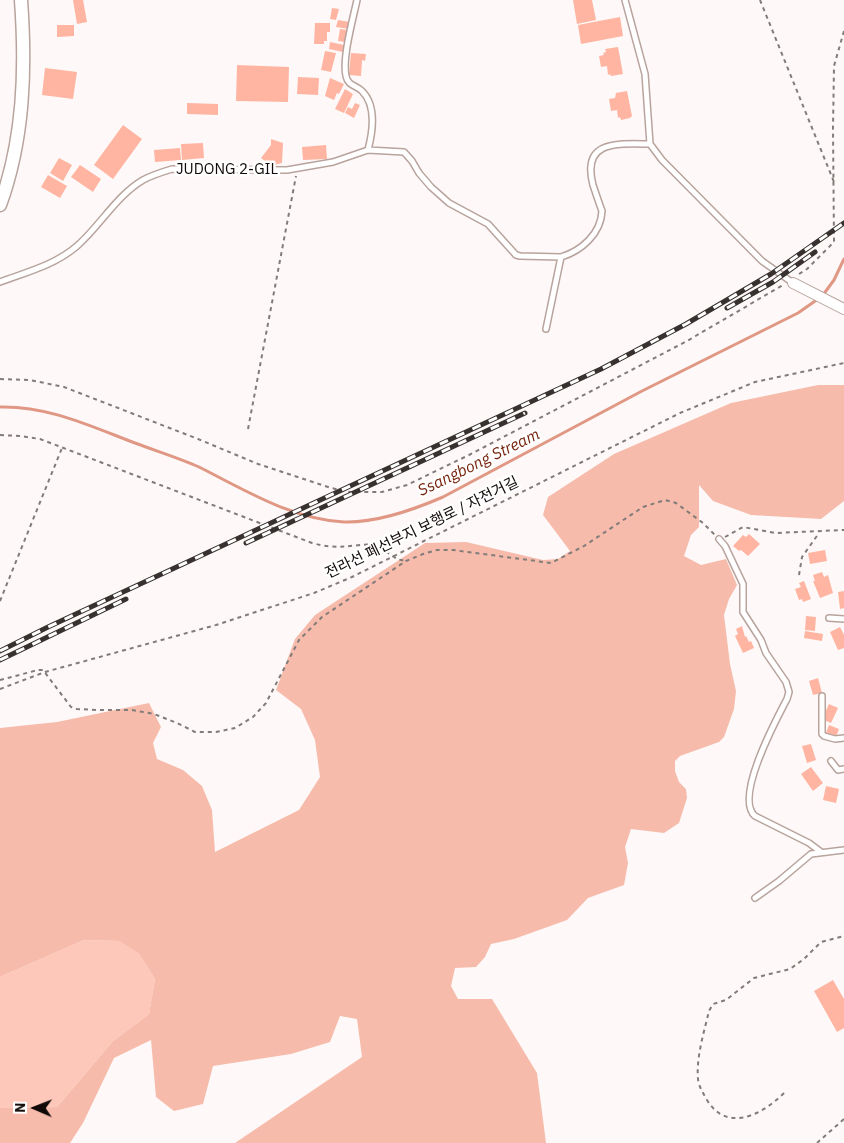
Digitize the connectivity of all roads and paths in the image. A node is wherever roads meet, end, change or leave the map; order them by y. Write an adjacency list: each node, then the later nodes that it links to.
1 (21, 0): 10 (street)
2 (357, 0): 7 (lane)
3 (625, 0): 6 (lane)
4 (760, 0): 9 (path)
5 (844, 31): 9 (path)
6 (650, 144): 11 (lane, JUDONG 2-GIL); 13 (lane)
7 (368, 150): 8 (lane, JUDONG 2-GIL); 11 (lane, JUDONG 2-GIL)
8 (297, 169): 12 (lane, JUDONG 2-GIL); 18 (path)
9 (835, 184): 13 (path)
10 (0, 205)
11 (561, 257): 15 (lane)
12 (0, 282)
13 (790, 282): 14 (street); 17 (path)
14 (841, 308)
15 (546, 329)
16 (844, 363): 24 (path, 전라선 폐선부지 보행로 / 자전거길)
17 (0, 380)
18 (248, 428)
19 (0, 435): 20 (path)
20 (62, 447): 24 (path); 27 (path)
21 (844, 530): 22 (path)
22 (820, 532): 23 (path); 26 (path)
23 (719, 540): 25 (path); 38 (lane)
24 (394, 556): 25 (path); 30 (path, 전라선 폐선부지 보행로 / 자전거길)
25 (406, 562): 30 (path)
26 (799, 574)
27 (0, 601)
28 (830, 618): 29 (lane)
29 (844, 619)
30 (46, 672): 31 (path); 32 (path, 전라선 폐선부지 보행로 / 자전거길)
31 (0, 680)
32 (0, 689)
33 (822, 696): 34 (lane)
34 (844, 738)
35 (831, 762): 36 (lane)
36 (844, 769)
37 (844, 850): 38 (lane)
38 (821, 852): 39 (lane)
39 (755, 898)
40 (844, 936): 41 (path)
41 (784, 1093)
42 (844, 1119): 43 (path)
43 (817, 1143)

